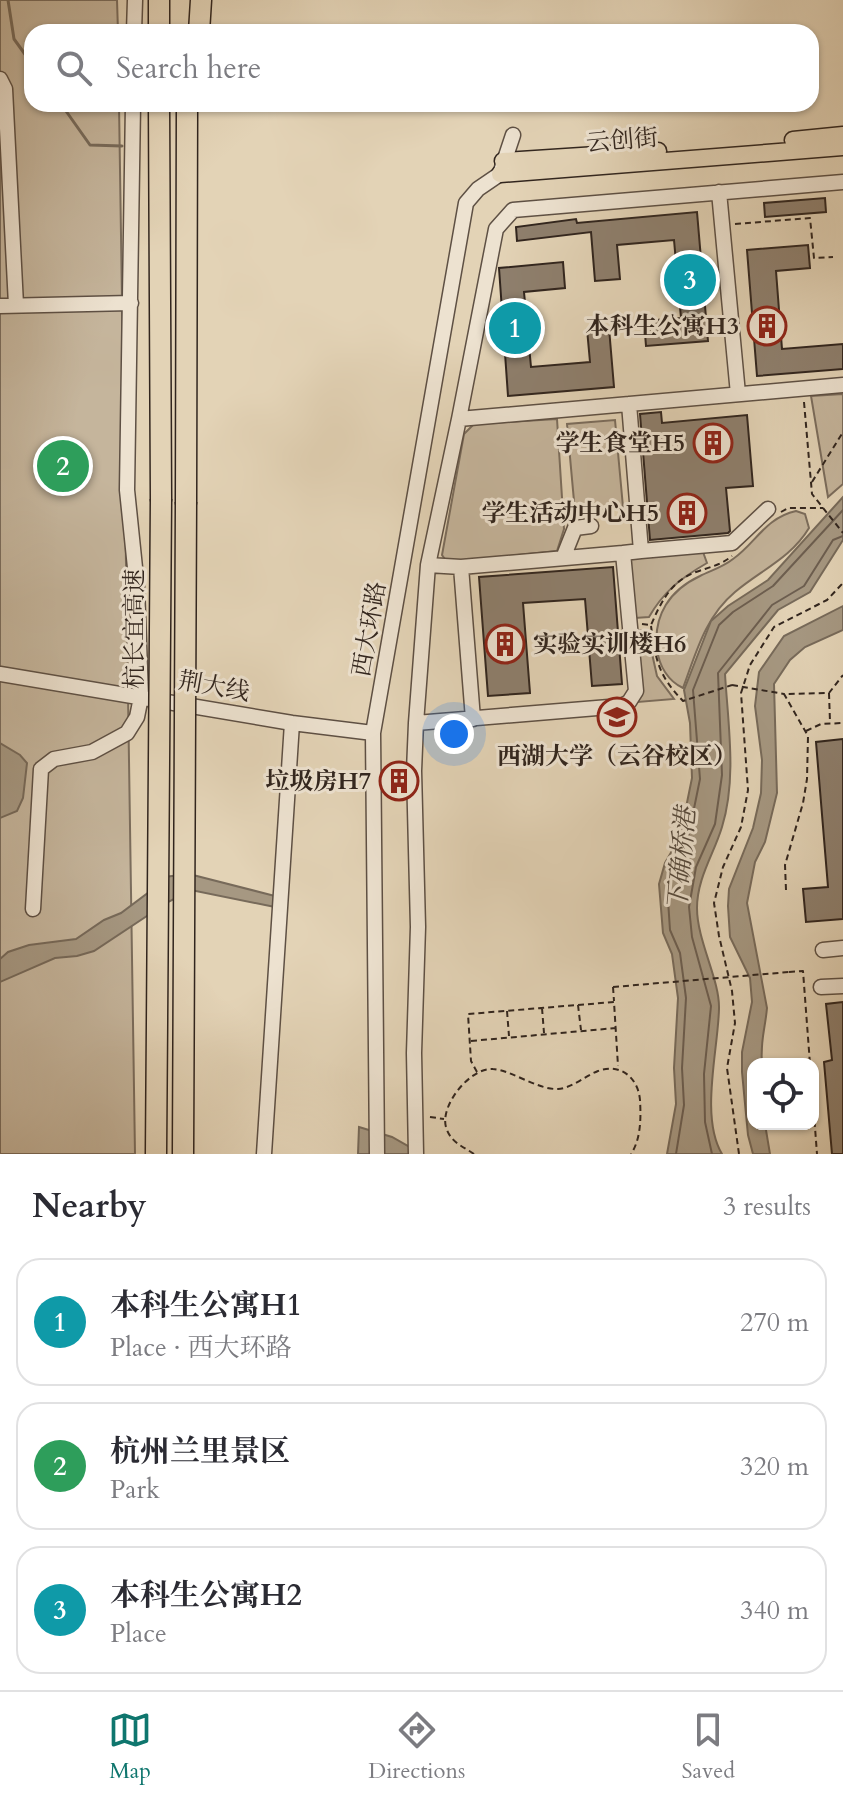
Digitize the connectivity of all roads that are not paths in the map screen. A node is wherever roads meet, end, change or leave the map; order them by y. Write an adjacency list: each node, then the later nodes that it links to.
1 (135, 0): 5 (street)
2 (159, 0): 6 (highway)
3 (188, 0): 7 (highway)
4 (201, 0): 8 (highway)
5 (134, 24)
6 (159, 24)
7 (188, 24)
8 (200, 24)
9 (0, 79): 21 (street)
10 (133, 112): 20 (street)
11 (159, 112): 46 (highway, 杭长宜高速, bridge)
12 (187, 112): 23 (highway, 杭长宜高速)
13 (196, 112): 23 (highway)
14 (513, 135): 17 (street, 西大环路)
15 (843, 135): 17 (main road, 云创街)
16 (843, 147): 17 (main road, 云创街)
17 (502, 168): 40 (street, 西大环路)
18 (843, 182): 19 (street)
19 (719, 192): 25 (street); 27 (street)
20 (131, 303): 21 (street); 36 (street)
21 (16, 305): 22 (street)
22 (0, 306)
23 (185, 314): 47 (highway, 杭长宜高速, bridge)
24 (843, 385): 25 (street)
25 (738, 394): 26 (street)
26 (629, 404): 27 (street); 30 (street)
27 (459, 419): 33 (street)
28 (773, 511): 30 (street)
29 (591, 526): 32 (street)
30 (641, 551): 31 (street)
31 (623, 553): 32 (street); 37 (street)
32 (563, 558): 34 (street)
33 (428, 565): 34 (street); 39 (street)
34 (461, 567): 37 (street)
35 (0, 674): 36 (street, 荆大线)
36 (141, 697): 38 (street, 荆大线); 41 (street)
37 (473, 719): 39 (street)
38 (292, 723): 40 (street, 荆大线); 48 (street)
39 (416, 723): 50 (street)
40 (373, 733): 49 (street, 西大环路)
41 (33, 909)
42 (843, 948): 43 (street)
43 (823, 950)
44 (843, 986): 45 (street)
45 (821, 987)
46 (156, 1154)
47 (183, 1154)
48 (264, 1154)
49 (377, 1154)
50 (416, 1154)

